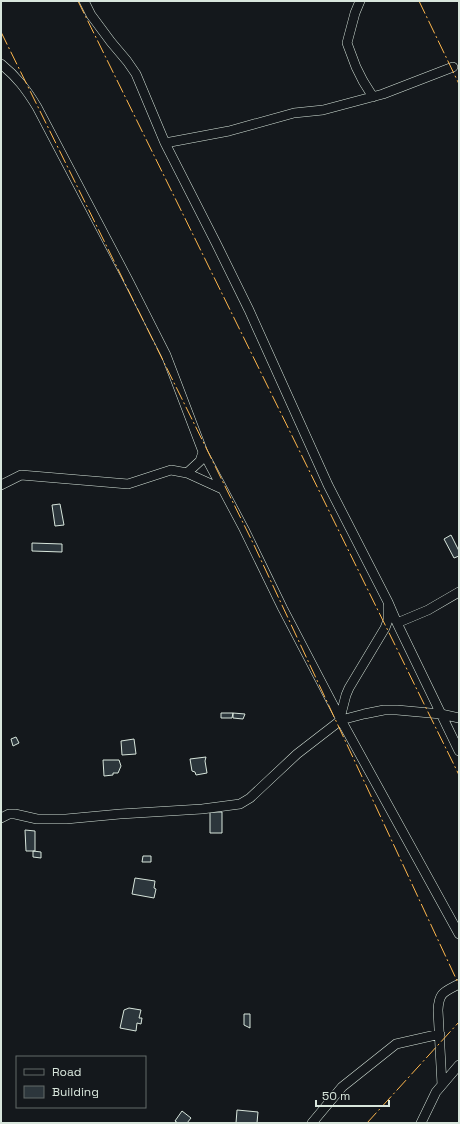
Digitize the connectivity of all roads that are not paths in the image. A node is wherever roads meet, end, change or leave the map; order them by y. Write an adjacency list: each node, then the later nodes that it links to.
1 (84, 1): 6 (street)
2 (360, 1): 5 (street)
3 (1, 64): 7 (street)
4 (453, 67): 5 (street)
5 (373, 96): 6 (street)
6 (165, 143): 12 (street)
7 (203, 452): 8 (street); 10 (street)
8 (187, 473): 9 (street); 10 (street)
9 (1, 485)
10 (222, 489): 16 (street)
11 (459, 592): 13 (street)
12 (388, 602): 13 (street); 16 (street)
13 (397, 623): 14 (street)
14 (441, 714): 15 (street); 16 (street); 17 (street)
15 (459, 718)
16 (340, 719): 18 (street); 19 (street)
17 (459, 751)
18 (1, 818)
19 (459, 934)
20 (459, 984): 21 (street)
21 (440, 1034): 23 (street); 24 (street)
22 (459, 1065): 23 (street)
23 (442, 1085): 25 (street)
24 (312, 1123)
25 (421, 1123)

